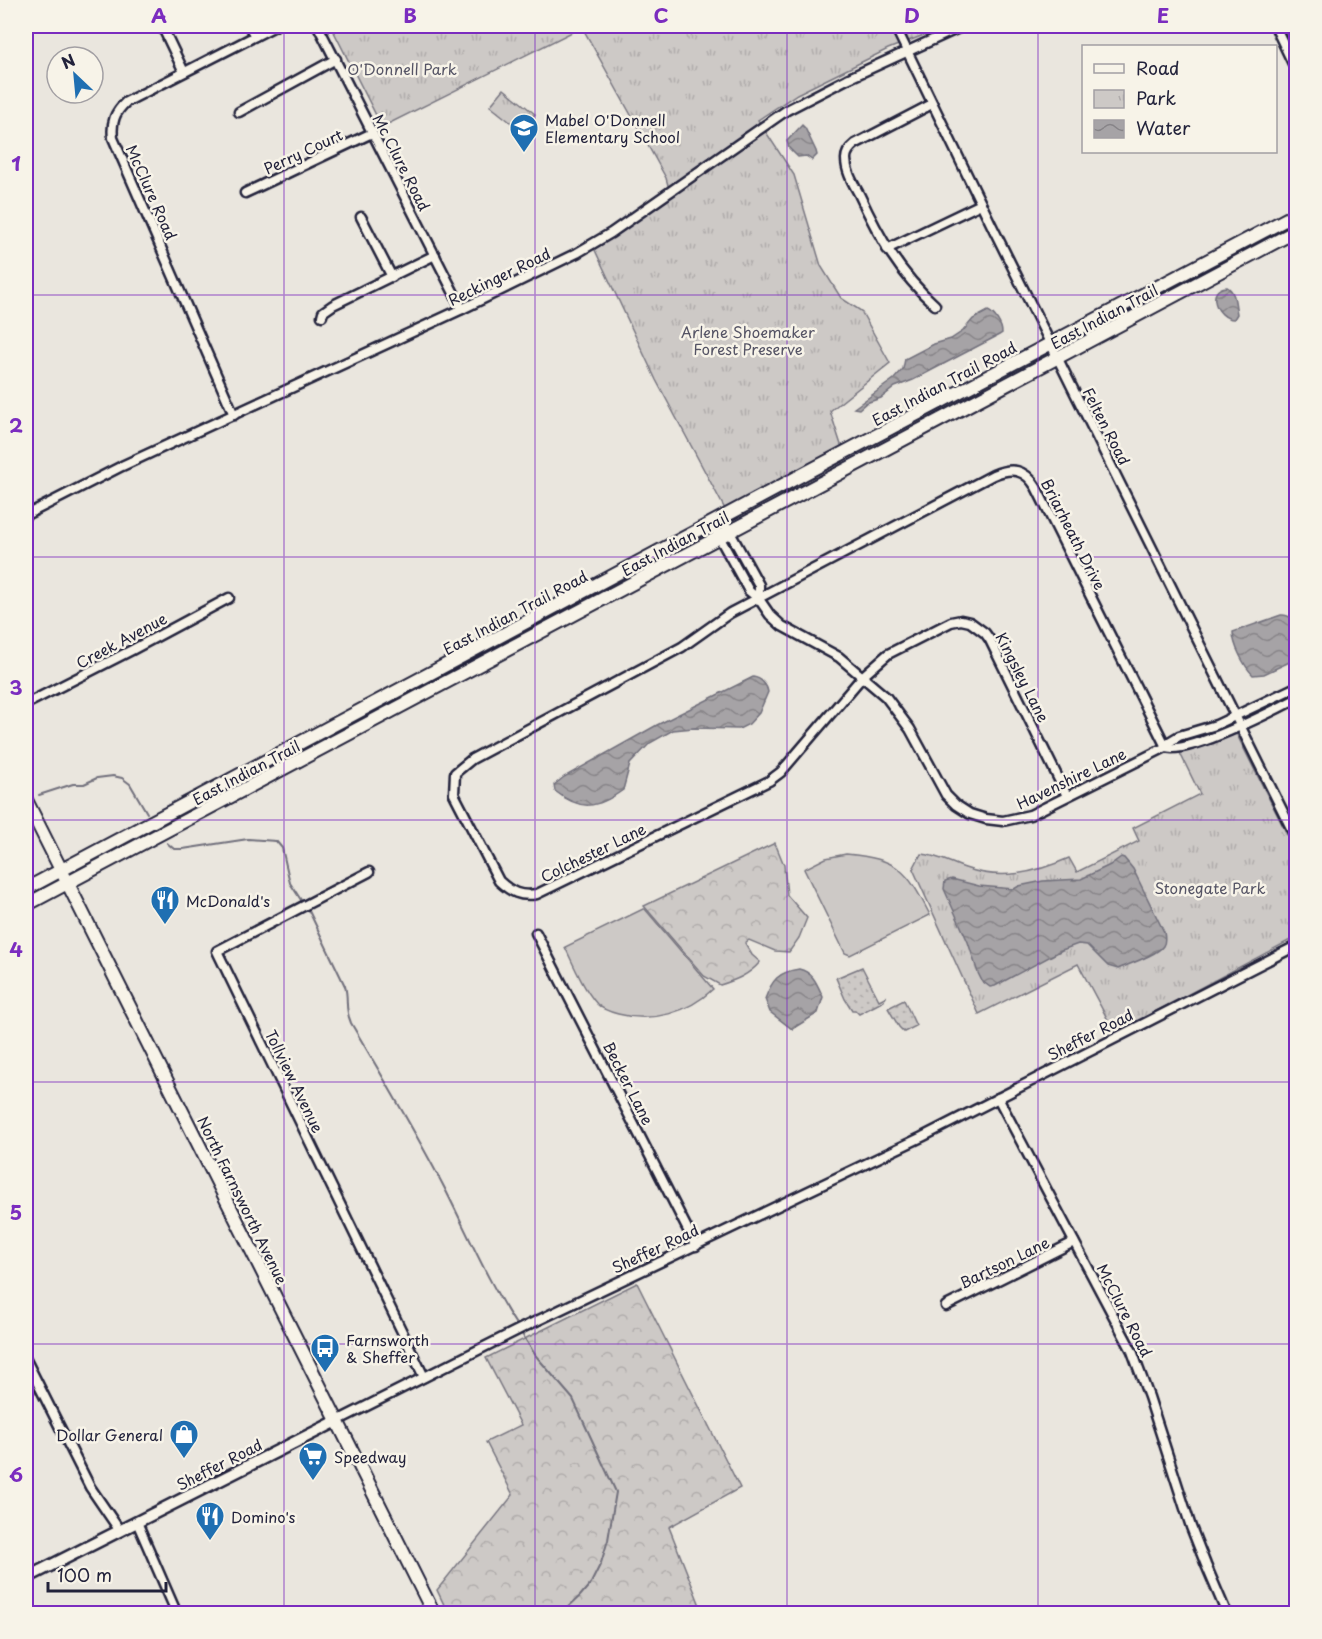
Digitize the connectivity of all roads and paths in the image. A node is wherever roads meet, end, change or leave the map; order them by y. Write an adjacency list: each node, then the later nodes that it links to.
1 (162, 26): 12 (street)
2 (249, 26): 8 (street)
3 (275, 26): 8 (street, McClure Road)
4 (318, 26): 10 (street, Mc Clure Road)
5 (896, 26): 9 (street, Felten Road)
6 (963, 26): 9 (street, Reckinger Road)
7 (1275, 26): 11 (street)
8 (255, 36): 12 (street, McClure Road)
9 (907, 50): 13 (street, Felten Road); 25 (street, Reckinger Road)
10 (336, 59): 14 (street); 15 (street, Mc Clure Road)
11 (1296, 70)
12 (184, 72): 29 (street, McClure Road)
13 (932, 104): 17 (street, Felten Road); 21 (street)
14 (238, 112)
15 (372, 133): 16 (street, Perry Court); 22 (street, Mc Clure Road)
16 (245, 193)
17 (981, 204): 21 (street); 27 (street, Felten Road)
18 (1296, 214): 27 (main road, East Indian Trail)
19 (361, 217): 23 (street)
20 (1296, 231): 28 (main road, East Indian Trail)
21 (887, 249): 24 (street)
22 (435, 255): 23 (street); 25 (street, Mc Clure Road)
23 (392, 277): 26 (street)
24 (935, 305)
25 (462, 309): 29 (street, Reckinger Road)
26 (322, 316)
27 (1051, 344): 28 (street, Felten Road); 31 (main road, East Indian Trail Road)
28 (1057, 357): 32 (main road, East Indian Trail); 41 (street, Felten Road)
29 (234, 415): 30 (street, Reckinger Road)
30 (26, 515)
31 (717, 521): 32 (street, Havenshire Lane); 35 (main road, East Indian Trail Road)
32 (725, 534): 34 (street, Havenshire Lane); 37 (main road, East Indian Trail)
33 (229, 598): 40 (street, Creek Avenue)
34 (759, 598): 36 (street, Havenshire Lane); 36 (street, Colchester Lane); 43 (street, Briarheath Drive)
35 (434, 672): 37 (main road); 47 (main road, East Indian Trail Road)
36 (863, 676): 44 (street, Havenshire Lane); 44 (street, Kingsley Lane)
37 (441, 685): 49 (main road, East Indian Trail)
38 (1296, 687): 41 (street, Havenshire Lane)
39 (1296, 699): 42 (street, Havenshire Lane)
40 (26, 704)
41 (1236, 715): 42 (street, Felten Road); 43 (street, Havenshire Lane)
42 (1242, 726): 43 (street, Havenshire Lane); 46 (street, Felten Road)
43 (1166, 747): 44 (street, Havenshire Lane)
44 (1067, 796)
45 (26, 800): 47 (main road, North Farnsworth Avenue)
46 (1296, 838)
47 (61, 871): 49 (main road, North Farnsworth Avenue); 50 (main road, East Indian Trail Road)
48 (369, 872): 59 (street, Tollview Avenue)
49 (68, 884): 51 (main road); 60 (main road, North Farnsworth Avenue)
50 (26, 889)
51 (26, 905)
52 (536, 933): 56 (street, Becker Lane)
53 (1296, 946): 54 (street, Sheffer Road)
54 (998, 1098): 55 (street, McClure Road); 56 (street, Sheffer Road)
55 (1074, 1242): 57 (street, Bartson Lane); 66 (street, McClure Road)
56 (696, 1245): 59 (street, Sheffer Road)
57 (946, 1306)
58 (26, 1360): 62 (street)
59 (424, 1377): 60 (street, Sheffer Road)
60 (337, 1421): 61 (street, Sheffer Road); 65 (main road, North Farnsworth Avenue)
61 (137, 1522): 62 (street, Sheffer Road); 64 (street)
62 (120, 1531): 63 (street, Sheffer Road)
63 (26, 1578)
64 (177, 1614)
65 (434, 1614)
66 (1227, 1614)

